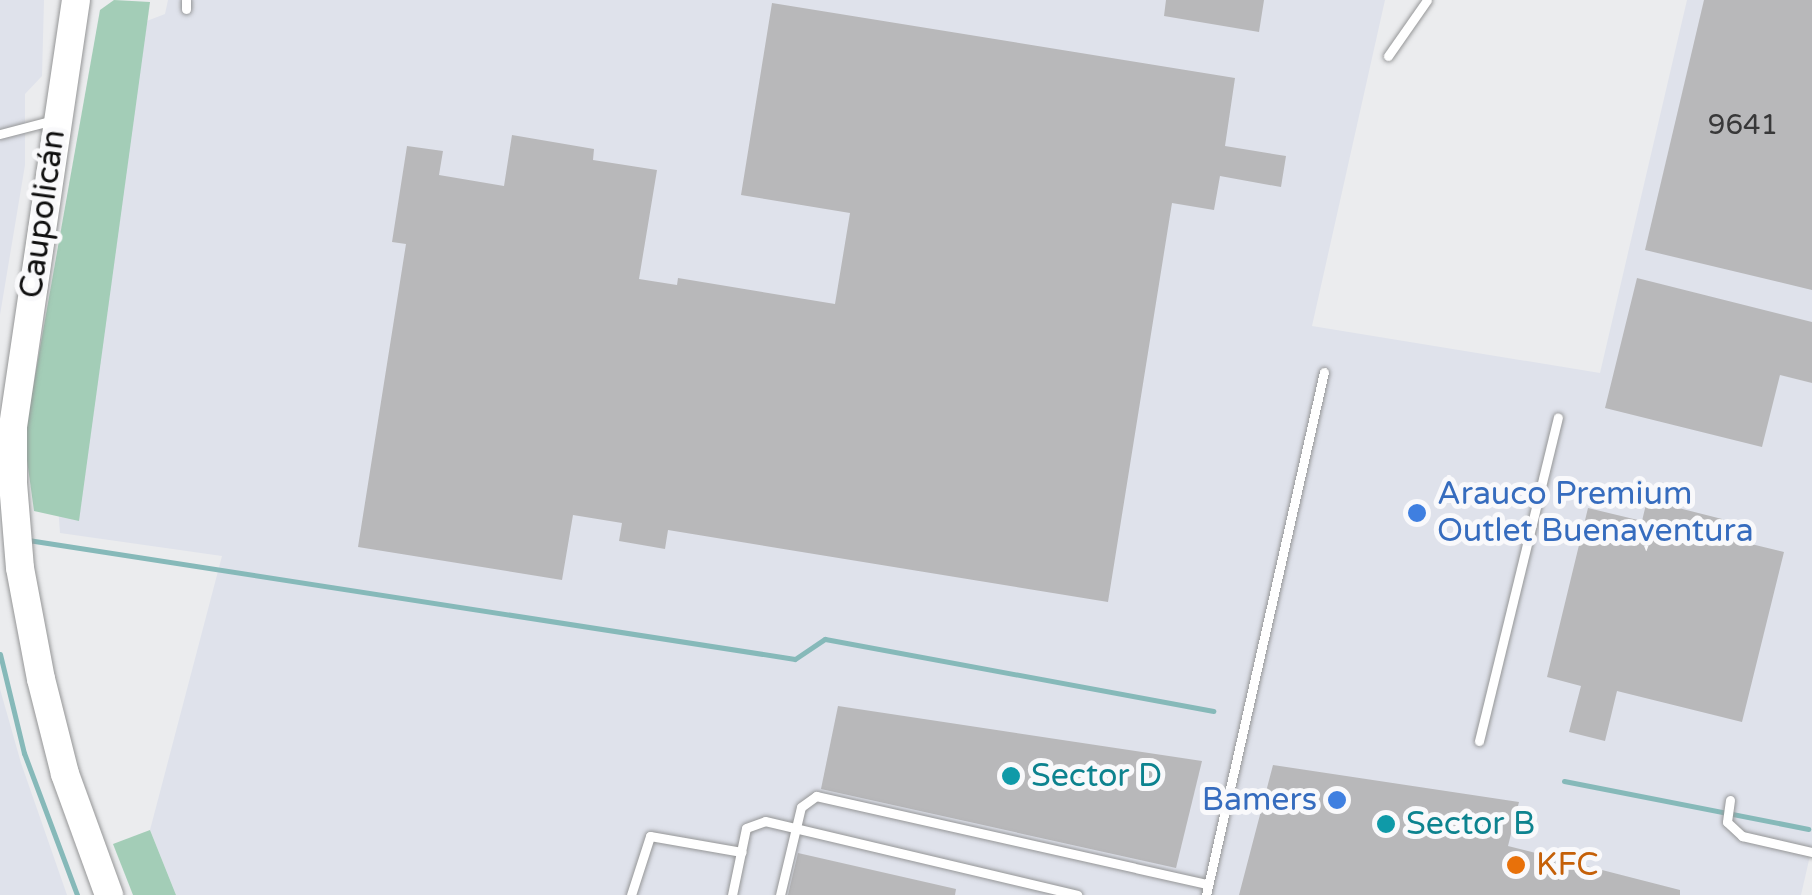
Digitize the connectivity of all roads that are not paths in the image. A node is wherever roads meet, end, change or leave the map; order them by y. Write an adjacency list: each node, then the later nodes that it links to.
1 (76, 0): 4 (main road, Caupolicán)
2 (1427, 0): 3 (lane)
3 (1388, 56)
4 (57, 119): 5 (lane); 15 (main road, Caupolicán)
5 (0, 134)
6 (1324, 372): 13 (lane)
7 (1558, 418): 8 (lane)
8 (1479, 741)
9 (1730, 800): 12 (lane)
10 (795, 829): 11 (lane); 13 (lane); 14 (lane); 18 (lane)
11 (742, 852): 16 (lane); 17 (lane)
12 (1812, 852)
13 (1207, 889)
14 (1039, 890): 19 (lane)
15 (109, 895)
16 (630, 895)
17 (732, 895)
18 (780, 895)
19 (1077, 895)

